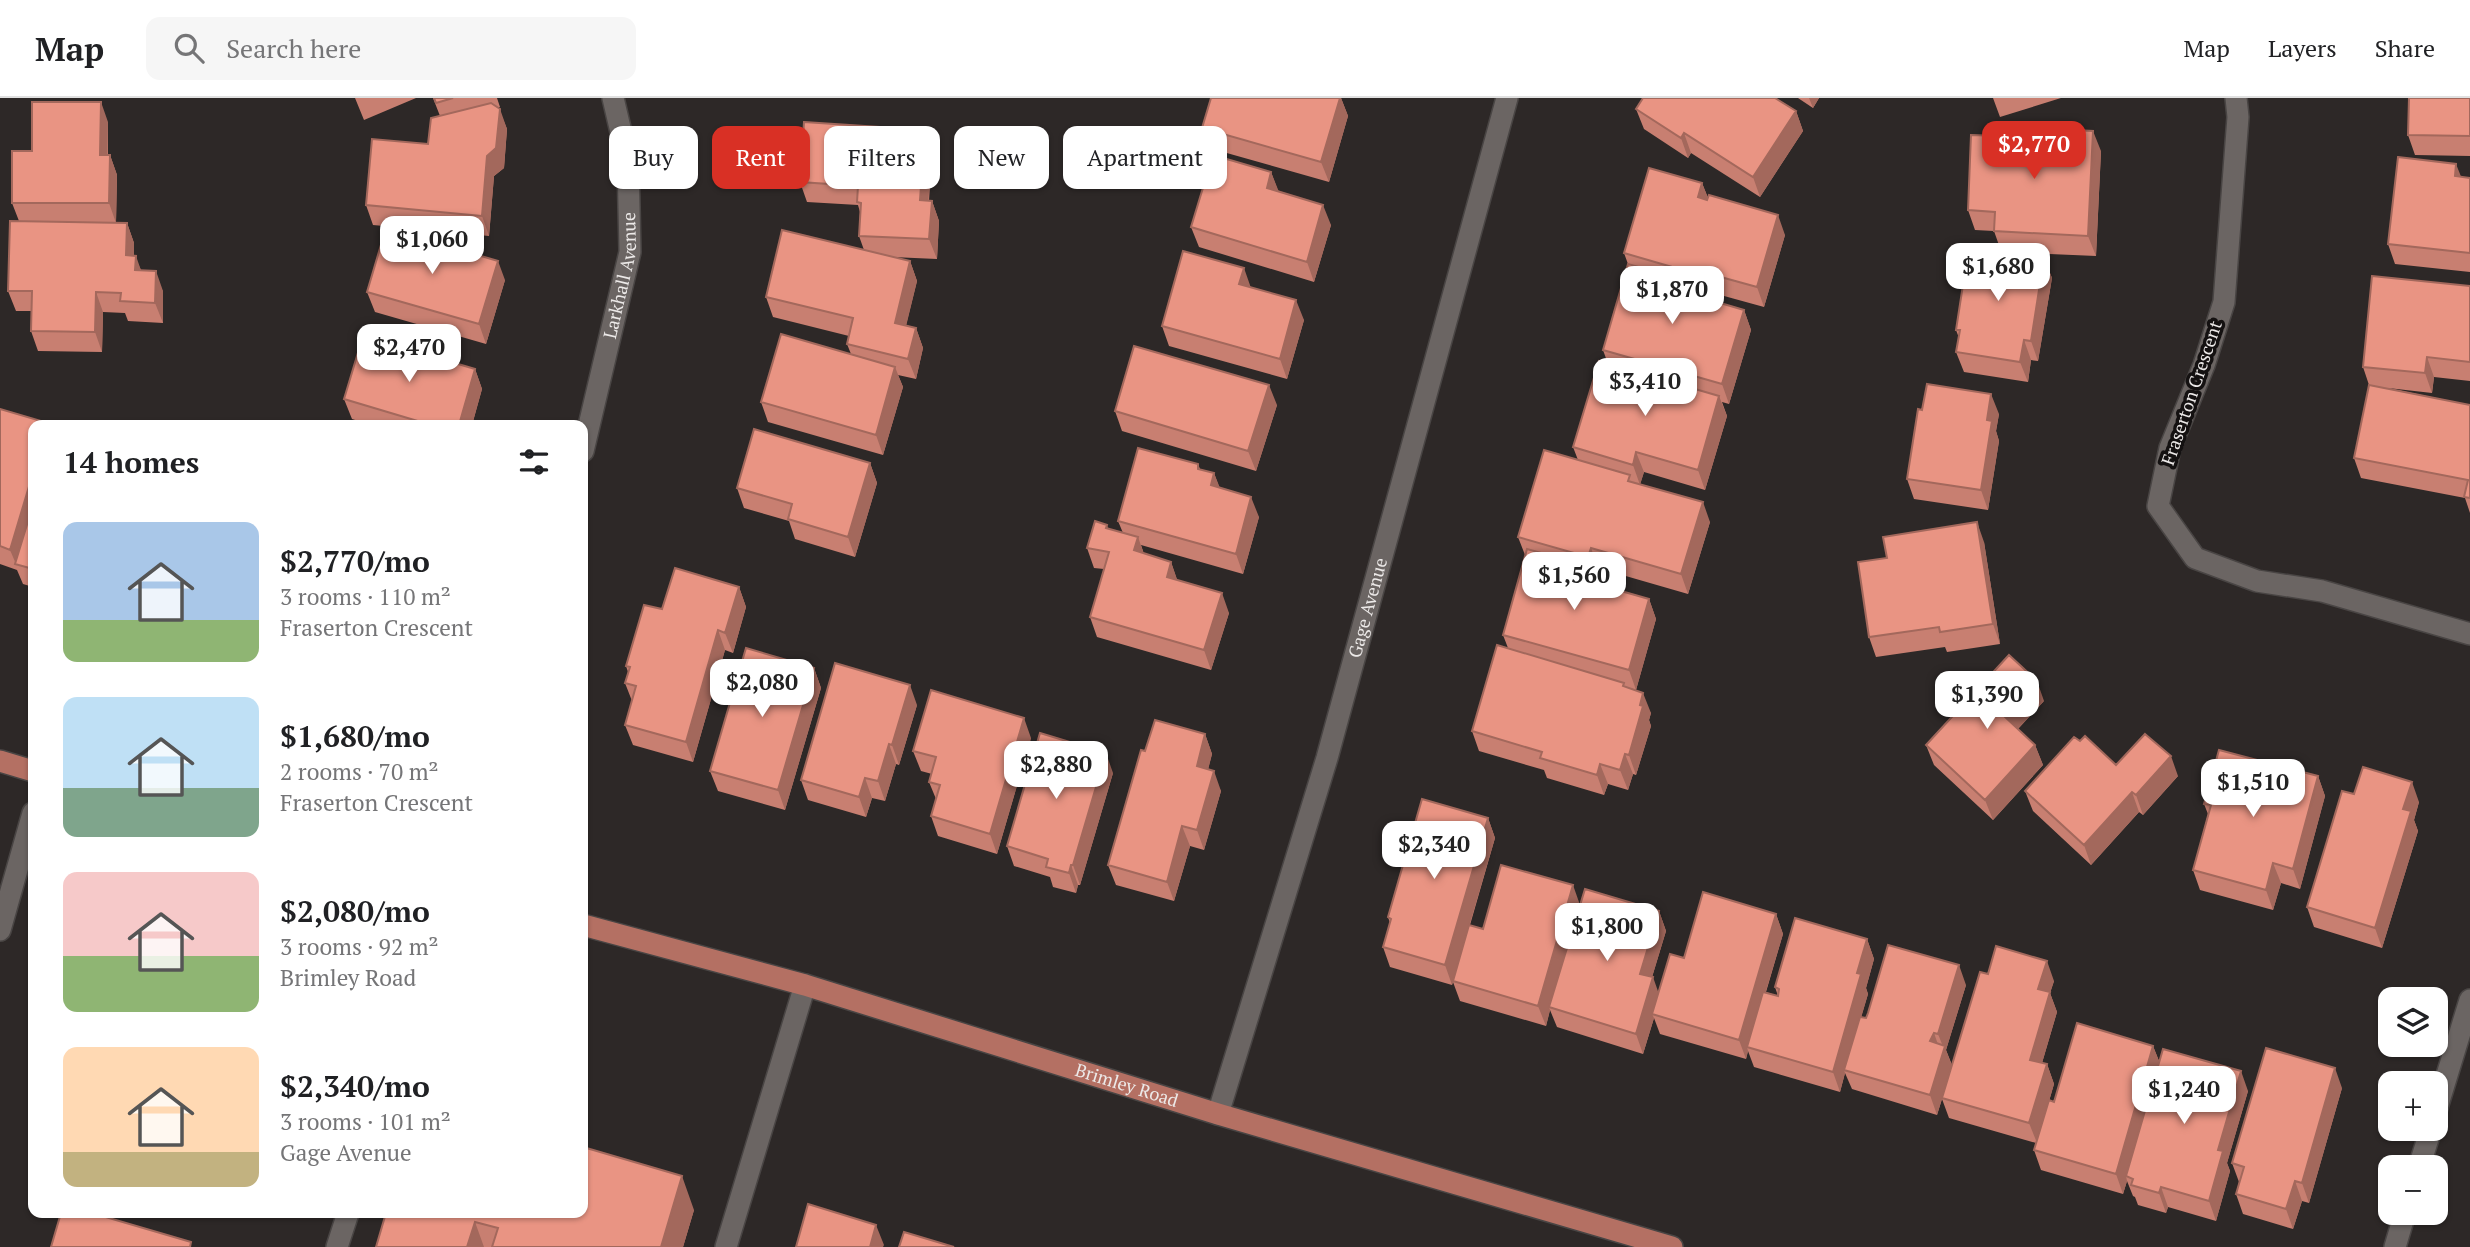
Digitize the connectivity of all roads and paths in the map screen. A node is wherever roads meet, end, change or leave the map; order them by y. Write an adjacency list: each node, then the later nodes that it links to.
1 (613, 98): 4 (street, Larkhall Avenue)
2 (1507, 98): 14 (street, Gage Avenue)
3 (2236, 98): 5 (street, Fraserton Crescent)
4 (588, 430)
5 (2470, 634)
6 (0, 761): 7 (main road)
7 (28, 769)
8 (28, 831): 10 (street)
9 (588, 926): 11 (main road, Brimley Road)
10 (0, 930)
11 (806, 985): 14 (main road, Brimley Road); 18 (street)
12 (2470, 1000): 13 (street)
13 (2448, 1072)
14 (1218, 1114): 19 (main road, Brimley Road)
15 (346, 1218): 17 (street)
16 (2401, 1225): 20 (street)
17 (337, 1247)
18 (726, 1247)
19 (1672, 1247)
20 (2395, 1247)

